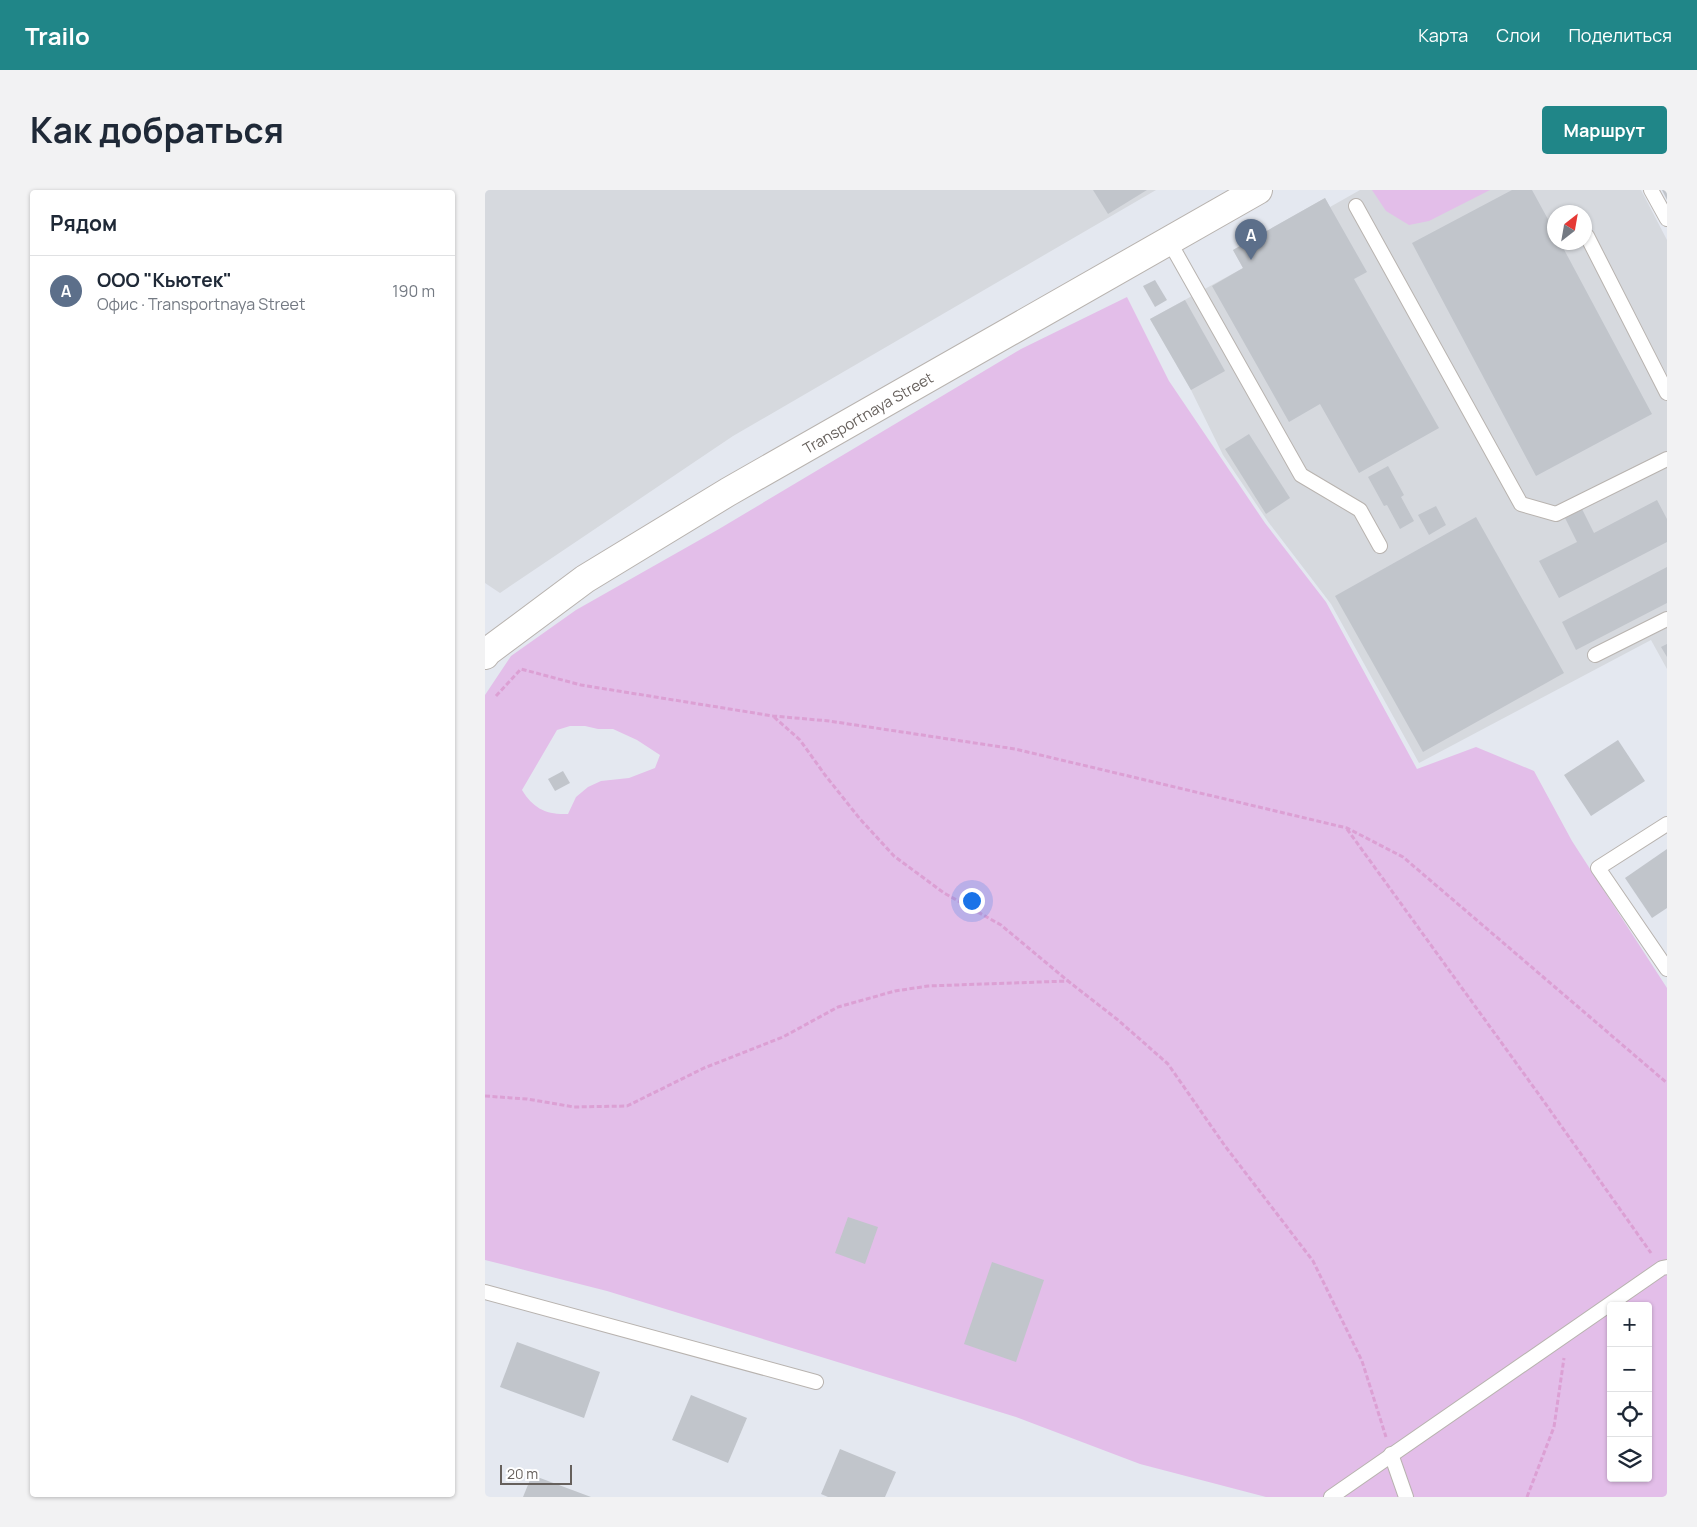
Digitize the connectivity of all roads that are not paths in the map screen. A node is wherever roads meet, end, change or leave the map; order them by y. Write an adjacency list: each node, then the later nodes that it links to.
1 (1259, 190): 5 (street, Transportnaya Street)
2 (1651, 190): 4 (lane)
3 (1356, 206): 8 (lane)
4 (1667, 219)
5 (1169, 241): 9 (lane); 11 (street, Transportnaya Street)
6 (1592, 246): 7 (lane)
7 (1667, 393)
8 (1667, 459)
9 (1380, 546)
10 (1667, 619): 12 (lane)
11 (486, 653)
12 (1595, 655)
13 (1667, 824): 14 (lane)
14 (1667, 969)
15 (1664, 1268): 18 (lane)
16 (485, 1292): 17 (lane)
17 (816, 1382)
18 (1391, 1454): 19 (lane); 20 (lane)
19 (1331, 1497)
20 (1406, 1497)

